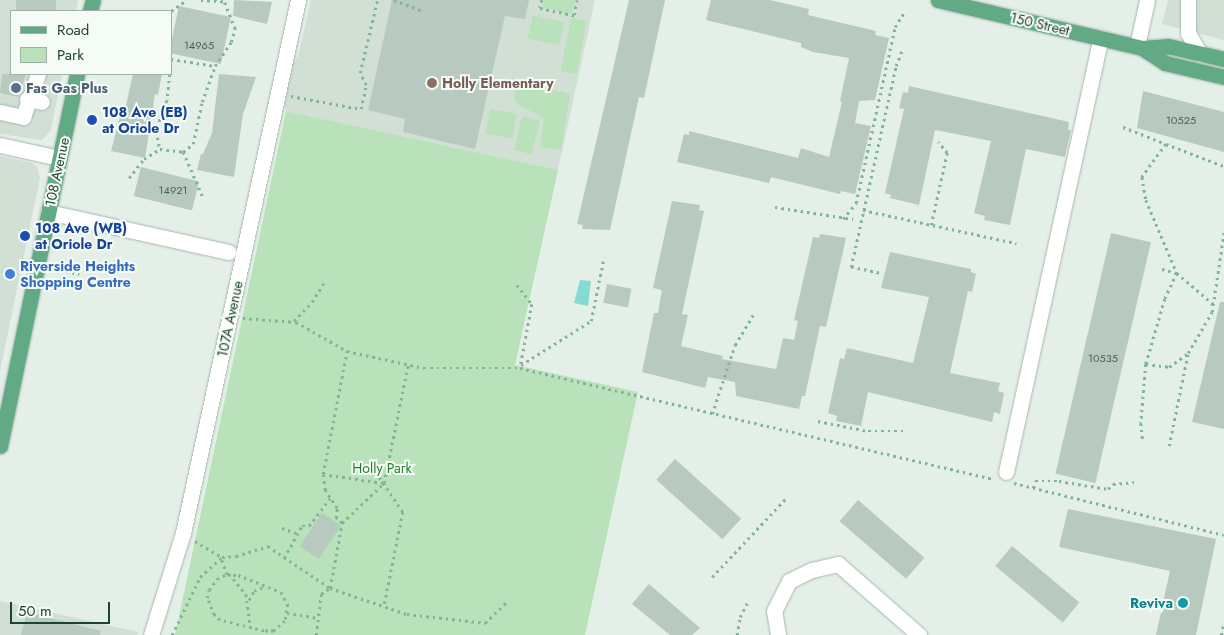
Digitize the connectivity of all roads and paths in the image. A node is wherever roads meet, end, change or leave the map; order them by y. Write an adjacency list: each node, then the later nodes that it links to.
1 (187, 0): 13 (path)
2 (201, 0): 3 (path)
3 (224, 0): 22 (path)
4 (298, 0): 98 (street, 107A Avenue)
5 (371, 0): 12 (path)
6 (394, 0): 14 (path)
7 (542, 0): 8 (path)
8 (577, 0)
9 (938, 0): 16 (main road, 150 Street)
10 (1147, 0): 17 (street)
11 (1188, 0): 19 (street)
12 (377, 1): 27 (path)
13 (172, 10)
14 (422, 11)
15 (905, 11): 42 (path)
16 (1101, 38): 17 (main road, 150 Street); 73 (street)
17 (1140, 47): 19 (main road, 150 Street); 26 (main road, 150 Street)
18 (903, 48): 40 (path)
19 (1200, 54): 21 (main road, 150 Street)
20 (172, 59): 22 (path)
21 (1224, 59)
22 (215, 66): 34 (path)
23 (38, 75): 28 (street)
24 (77, 75): 35 (main road, 108 Avenue)
25 (170, 75): 33 (path)
26 (1224, 77)
27 (291, 96)
28 (3, 109)
29 (1123, 126): 31 (path)
30 (938, 142): 44 (path)
31 (1166, 144): 36 (path); 52 (path)
32 (0, 145): 35 (street)
33 (160, 150): 34 (path); 37 (path)
34 (183, 152): 38 (path)
35 (60, 158): 41 (main road, 108 Avenue)
36 (1224, 166)
37 (129, 178)
38 (202, 196)
39 (775, 207): 42 (path)
40 (863, 210): 44 (path); 51 (path)
41 (48, 212): 47 (street); 69 (main road, 108 Avenue)
42 (843, 219): 43 (path)
43 (853, 219)
44 (931, 225): 46 (path)
45 (1224, 232): 56 (path)
46 (1016, 243)
47 (229, 252)
48 (604, 257): 64 (path)
49 (53, 268): 53 (path)
50 (1162, 268): 52 (path)
51 (879, 273)
52 (1177, 273): 56 (path); 62 (path)
53 (79, 274)
54 (324, 283): 59 (path)
55 (517, 285): 64 (path)
56 (1214, 305): 61 (path)
57 (752, 315): 65 (path)
58 (240, 318): 59 (path)
59 (294, 321): 60 (path)
60 (347, 351): 63 (path); 72 (path)
61 (1188, 353): 62 (path); 70 (path)
62 (1146, 364): 68 (path)
63 (408, 365): 64 (path); 75 (path)
64 (520, 366): 65 (path)
65 (712, 414): 73 (path)
66 (818, 421): 67 (path)
67 (905, 431)
68 (1143, 441)
69 (0, 446)
70 (1169, 446)
71 (376, 472): 75 (path)
72 (322, 474): 75 (path); 77 (path)
73 (1003, 477): 76 (path)
74 (1134, 482): 76 (path)
75 (384, 483): 79 (path); 93 (path)
76 (1033, 488): 82 (path)
77 (331, 497): 79 (path); 81 (path)
78 (787, 497): 87 (path)
79 (342, 523): 89 (path)
80 (282, 528): 81 (path)
81 (296, 533): 84 (path)
82 (1224, 535)
83 (188, 536): 85 (path)
84 (284, 558): 85 (path); 89 (path)
85 (222, 559): 86 (path); 99 (path)
86 (228, 574): 88 (path); 90 (path); 97 (path)
87 (712, 577)
88 (267, 586): 90 (path); 94 (path)
89 (330, 588): 93 (path); 95 (path)
90 (248, 601): 97 (path)
91 (507, 602): 93 (path)
92 (747, 603): 101 (path)
93 (384, 607)
94 (287, 613): 95 (path); 97 (path)
95 (318, 618): 100 (path)
96 (1224, 623): 104 (path)
97 (250, 630)
98 (151, 635)
99 (172, 635)
100 (316, 635)
101 (737, 635)
102 (778, 635): 103 (street)
103 (919, 635)
104 (1221, 635)

